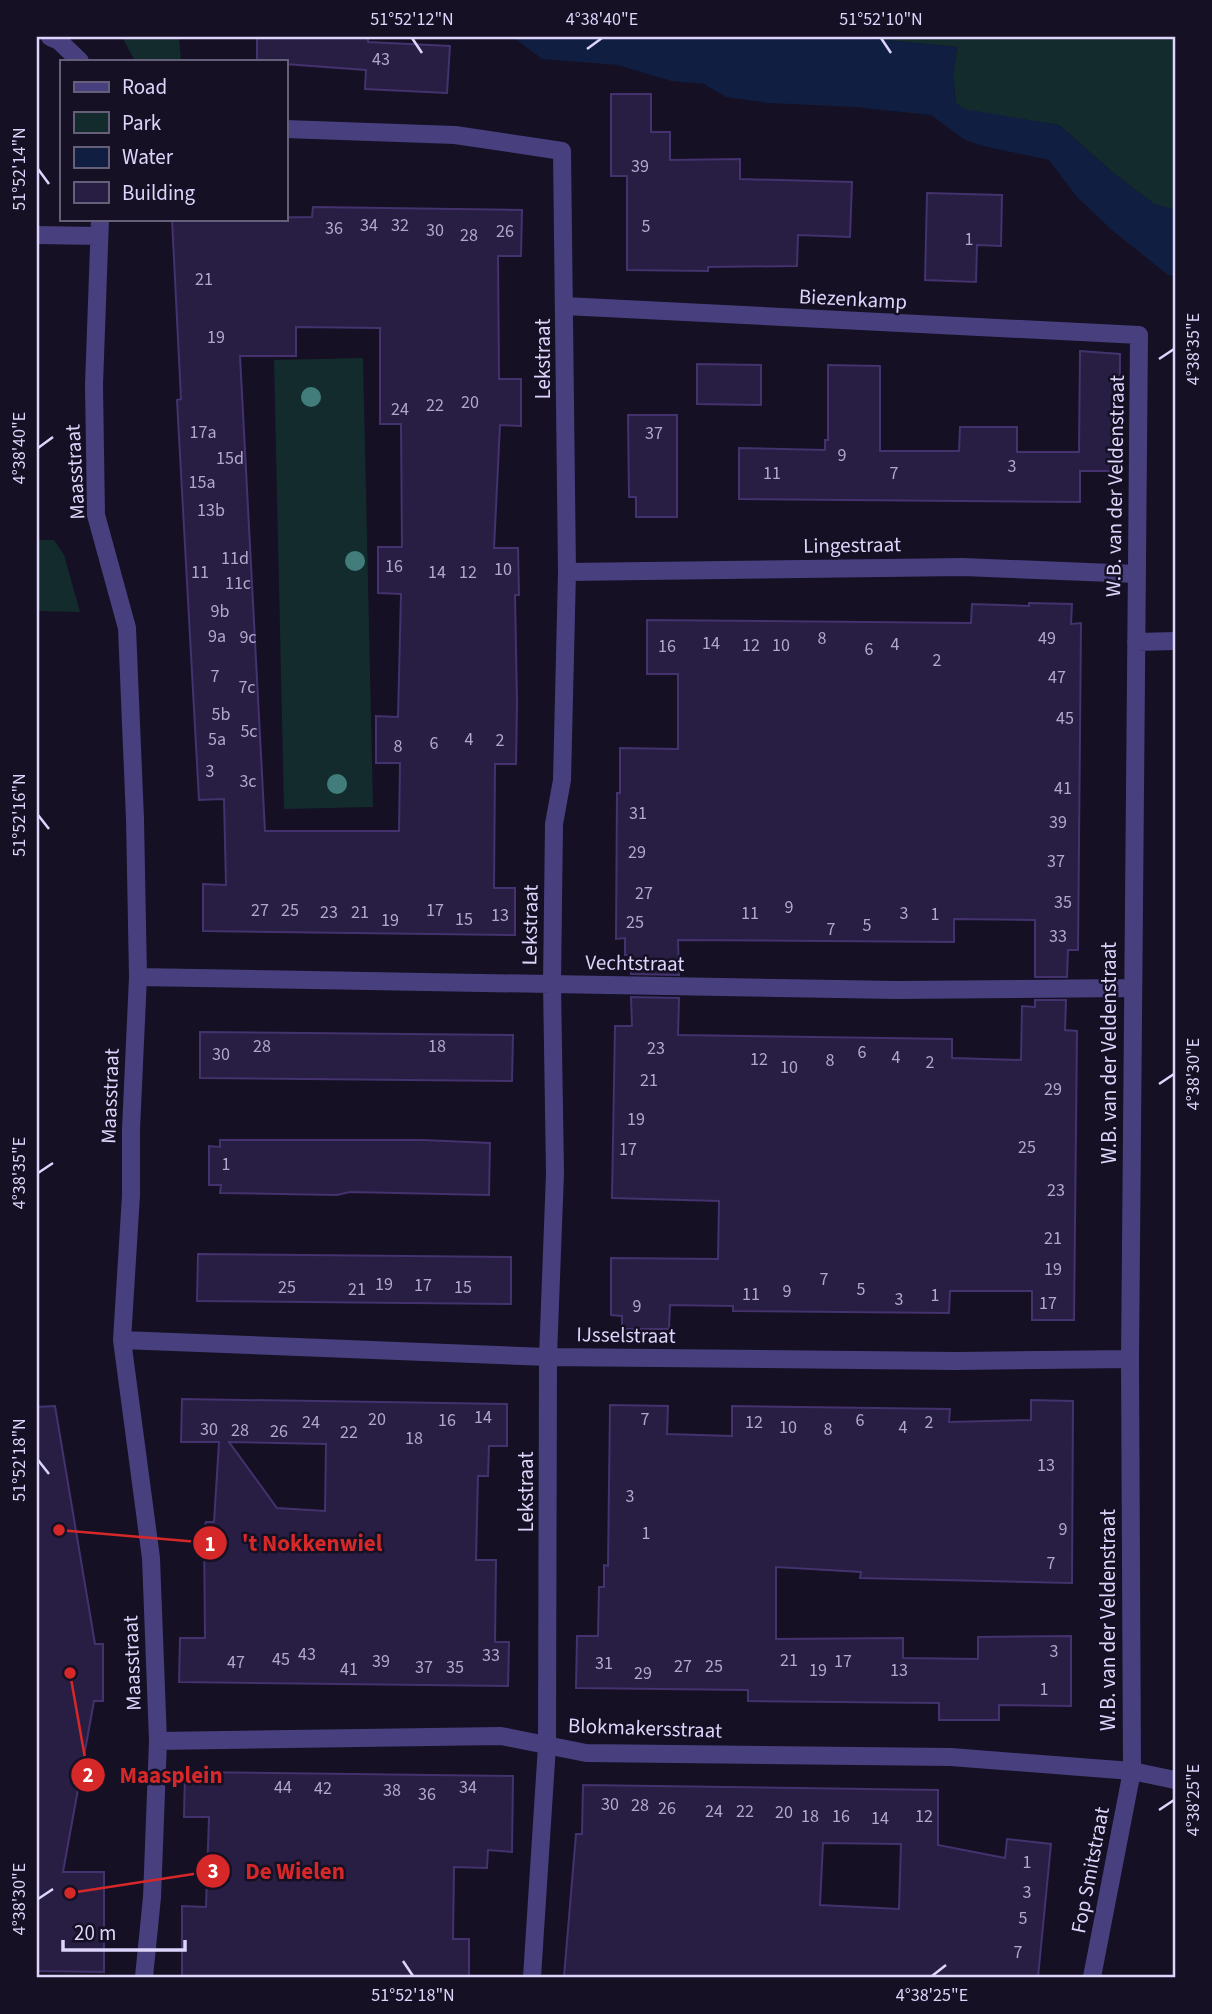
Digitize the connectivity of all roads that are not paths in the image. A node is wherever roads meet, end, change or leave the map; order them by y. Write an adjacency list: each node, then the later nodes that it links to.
1 (50, 37): 2 (street)
2 (79, 60)
3 (287, 128): 6 (street, Lekstraat)
4 (99, 227): 5 (street); 12 (street, Maasstraat)
5 (37, 235)
6 (565, 306): 7 (street, Biezenkamp); 8 (street, Lekstraat)
7 (1139, 335): 9 (street, W.B. van der Veldenstraat)
8 (567, 572): 9 (street, Lingestraat); 13 (street, Lekstraat)
9 (1136, 574): 11 (street, W.B. van der Veldenstraat)
10 (1175, 641): 11 (street)
11 (1136, 642): 14 (street, W.B. van der Veldenstraat)
12 (138, 977): 13 (street, Vechtstraat); 15 (street, Maasstraat)
13 (552, 985): 14 (street, Vechtstraat); 16 (street, Lekstraat)
14 (1132, 988): 17 (street, W.B. van der Veldenstraat)
15 (122, 1340): 16 (street, IJsselstraat); 18 (street, Maasstraat)
16 (548, 1357): 17 (street, IJsselstraat); 19 (street, Lekstraat)
17 (1130, 1359): 20 (street, W.B. van der Veldenstraat)
18 (158, 1741): 19 (street, Blokmakersstraat); 22 (street, Maasstraat)
19 (547, 1746): 20 (street, Blokmakersstraat); 23 (street, Lekstraat)
20 (1132, 1771): 21 (street, Blokmakersstraat); 24 (street, Fop Smitstraat)
21 (1175, 1780)
22 (144, 1977)
23 (532, 1977)
24 (1092, 1977)

